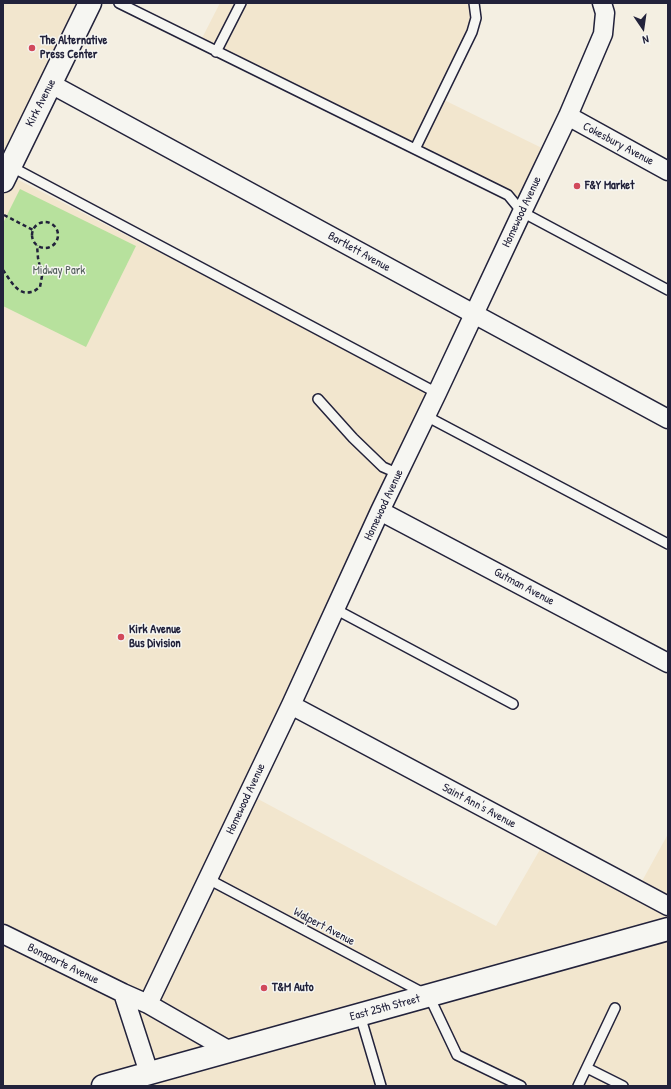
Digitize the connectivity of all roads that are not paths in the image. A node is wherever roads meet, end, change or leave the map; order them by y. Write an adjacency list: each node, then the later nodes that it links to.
1 (90, 3): 7 (main road, Kirk Avenue)
2 (119, 3): 6 (lane)
3 (241, 3): 6 (lane)
4 (474, 3): 9 (lane)
5 (602, 3): 8 (street, Homewood Avenue)
6 (216, 52): 9 (lane)
7 (51, 84): 11 (main road, Kirk Avenue); 14 (street, Bartlett Avenue)
8 (568, 116): 10 (street, Cokesbury Avenue); 12 (street, Homewood Avenue)
9 (415, 149): 12 (lane)
10 (668, 171)
11 (7, 174): 15 (lane)
12 (522, 212): 13 (lane); 14 (street, Homewood Avenue)
13 (668, 290)
14 (474, 314): 15 (street, Homewood Avenue); 18 (street, Bartlett Avenue)
15 (438, 393): 17 (street, Homewood Avenue)
16 (318, 399): 19 (lane)
17 (426, 416): 19 (street, Homewood Avenue); 21 (lane)
18 (668, 419)
19 (399, 474): 20 (street, Homewood Avenue)
20 (380, 511): 22 (street, Homewood Avenue); 23 (street, Gutman Avenue)
21 (668, 544)
22 (335, 609): 24 (lane); 25 (street, Homewood Avenue)
23 (668, 663)
24 (513, 704)
25 (291, 705): 26 (street, Homewood Avenue); 27 (street, Saint Ann's Avenue)
26 (208, 879): 31 (lane, Walpert Avenue); 32 (street, Homewood Avenue)
27 (668, 906)
28 (668, 929): 31 (main road, East 25th Street)
29 (3, 934): 30 (street, Bonaparte Avenue)
30 (123, 993): 32 (street, Bonaparte Avenue); 37 (street)
31 (428, 996): 34 (main road, East 25th Street); 40 (lane)
32 (148, 1004): 35 (street, Bonaparte Avenue)
33 (615, 1008): 36 (lane)
34 (360, 1015): 35 (main road, East 25th Street); 39 (lane)
35 (230, 1051): 37 (main road, East 25th Street)
36 (587, 1068): 41 (lane); 42 (lane)
37 (149, 1073): 38 (main road, East 25th Street)
38 (103, 1086)
39 (381, 1086)
40 (521, 1086)
41 (578, 1086)
42 (623, 1086)

